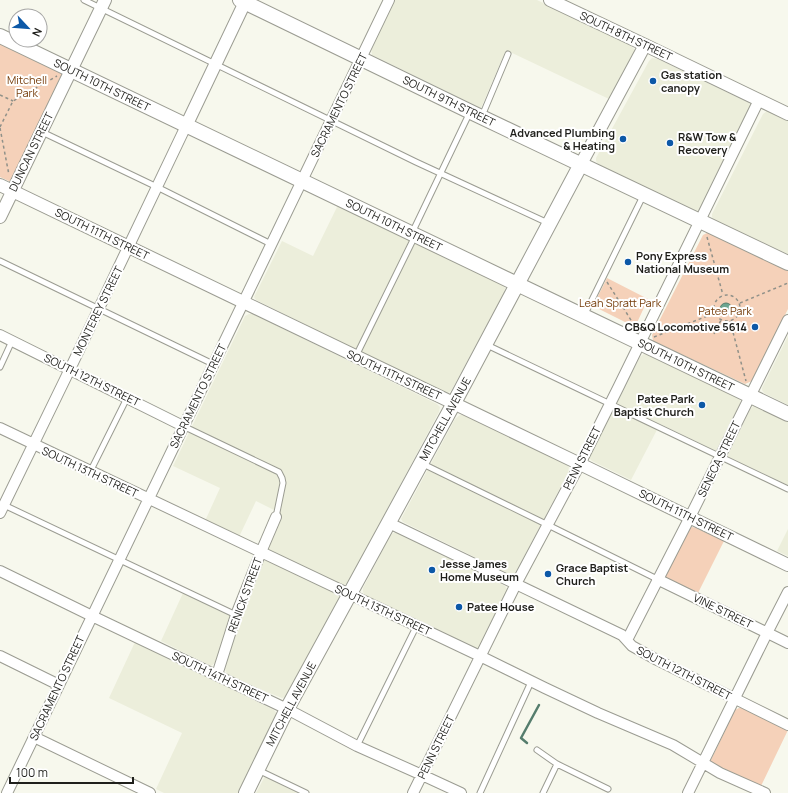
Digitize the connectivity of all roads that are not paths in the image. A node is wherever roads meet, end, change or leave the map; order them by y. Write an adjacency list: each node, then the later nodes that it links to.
1 (84, 0): 5 (lane)
2 (389, 0): 9 (street, SACRAMENTO STREET)
3 (550, 0): 7 (street, SOUTH 8TH STREET)
4 (244, 1): 9 (main road, SOUTH 9TH STREET); 10 (street, MONTEREY STREET)
5 (103, 4): 10 (lane); 11 (street, DUNCAN STREET)
6 (0, 36): 11 (main road, SOUTH 10TH STREET)
7 (645, 44): 12 (street, SOUTH 8TH STREET); 18 (street, MITCHELL AVENUE)
8 (508, 54): 13 (lane)
9 (361, 59): 13 (main road, SOUTH 9TH STREET); 15 (street, SACRAMENTO STREET)
10 (215, 64): 15 (lane); 16 (street, MONTEREY STREET)
11 (65, 73): 16 (main road, SOUTH 10TH STREET); 17 (street, DUNCAN STREET)
12 (758, 100): 14 (street, SOUTH 8TH STREET); 26 (street, PENN STREET)
13 (476, 114): 18 (main road, SOUTH 9TH STREET); 19 (lane)
14 (788, 114)
15 (331, 120): 19 (lane); 20 (street, SACRAMENTO STREET)
16 (186, 126): 20 (main road, SOUTH 10TH STREET); 22 (street, MONTEREY STREET)
17 (41, 132): 22 (lane); 23 (street, DUNCAN STREET)
18 (581, 164): 24 (main road, SOUTH 9TH STREET); 27 (main road, MITCHELL AVENUE)
19 (441, 173): 27 (lane); 28 (lane)
20 (302, 181): 28 (main road, SOUTH 10TH STREET); 29 (street, SACRAMENTO STREET)
21 (5, 182): 23 (street, SOUTH 11TH STREET)
22 (157, 187): 29 (lane); 30 (street, MONTEREY STREET)
23 (12, 191): 25 (street, DUNCAN STREET); 30 (street, SOUTH 11TH STREET)
24 (644, 195): 26 (main road, SOUTH 9TH STREET); 36 (lane)
25 (0, 217)
26 (699, 221): 32 (main road, SOUTH 9TH STREET); 40 (street, PENN STREET)
27 (549, 223): 33 (main road, MITCHELL AVENUE)
28 (413, 234): 33 (main road, SOUTH 10TH STREET); 42 (lane)
29 (271, 244): 34 (street, SACRAMENTO STREET)
30 (128, 247): 34 (street, SOUTH 11TH STREET); 35 (street, MONTEREY STREET)
31 (0, 261): 35 (lane)
32 (788, 263)
33 (517, 284): 36 (main road, SOUTH 10TH STREET); 41 (main road, MITCHELL AVENUE)
34 (243, 302): 42 (street, SOUTH 11TH STREET); 43 (street, SACRAMENTO STREET)
35 (99, 308): 43 (lane); 45 (street, MONTEREY STREET)
36 (587, 312): 40 (main road, SOUTH 10TH STREET)
37 (788, 320): 46 (street, SENECA STREET)
38 (0, 335): 39 (street, SOUTH 12TH STREET)
39 (12, 341): 44 (lane); 45 (street, SOUTH 12TH STREET)
40 (640, 343): 46 (main road, SOUTH 10TH STREET); 49 (street, PENN STREET)
41 (486, 344): 48 (main road, MITCHELL AVENUE); 49 (lane)
42 (356, 357): 48 (street, SOUTH 11TH STREET)
43 (213, 364): 51 (street, SACRAMENTO STREET)
44 (0, 367)
45 (70, 369): 47 (street, SOUTH 12TH STREET); 53 (street, MONTEREY STREET)
46 (750, 396): 50 (main road, SOUTH 10TH STREET); 54 (street, SENECA STREET)
47 (127, 398): 51 (street, SOUTH 12TH STREET); 57 (lane)
48 (454, 403): 55 (main road, MITCHELL AVENUE); 56 (street, SOUTH 11TH STREET)
49 (610, 404): 54 (lane); 56 (street, PENN STREET)
50 (788, 414)
51 (183, 426): 59 (street, SACRAMENTO STREET); 61 (lane)
52 (0, 428): 53 (street, SOUTH 13TH STREET)
53 (33, 444): 57 (street, SOUTH 13TH STREET); 60 (street, MONTEREY STREET)
54 (720, 456): 58 (lane); 62 (street, SENECA STREET)
55 (421, 463): 63 (main road, MITCHELL AVENUE); 64 (lane)
56 (580, 464): 62 (street, SOUTH 11TH STREET); 64 (street, PENN STREET)
57 (90, 472): 59 (street, SOUTH 13TH STREET)
58 (788, 489)
59 (149, 499): 65 (street, SOUTH 13TH STREET); 66 (street, SACRAMENTO STREET)
60 (2, 509): 66 (lane)
61 (276, 517): 65 (street, RENICK STREET)
62 (690, 517): 67 (street, SOUTH 11TH STREET); 69 (street, SENECA STREET)
63 (389, 523): 70 (street, SOUTH 12TH STREET); 72 (main road, MITCHELL AVENUE)
64 (548, 525): 69 (lane); 70 (street, PENN STREET)
65 (261, 552): 72 (street, SOUTH 13TH STREET); 73 (street, RENICK STREET)
66 (120, 560): 73 (lane); 74 (street, SACRAMENTO STREET)
67 (788, 565)
68 (0, 571): 74 (street, SOUTH 14TH STREET)
69 (657, 579): 76 (street, VINE STREET); 77 (street, SENECA STREET)
70 (516, 584): 77 (street, SOUTH 12TH STREET); 80 (street, PENN STREET)
71 (788, 592): 76 (street)
72 (350, 594): 75 (street, SOUTH 13TH STREET); 85 (main road, MITCHELL AVENUE)
73 (236, 615): 81 (street, RENICK STREET)
74 (92, 616): 81 (street, SOUTH 14TH STREET); 83 (street, SACRAMENTO STREET)
75 (417, 625): 80 (street, SOUTH 13TH STREET); 88 (lane)
76 (767, 633): 78 (street, VINE STREET); 84 (street)
77 (627, 640): 84 (street, SOUTH 12TH STREET)
78 (788, 643)
79 (0, 656): 83 (street)
80 (480, 656): 82 (street, SOUTH 13TH STREET); 93 (street, PENN STREET)
81 (217, 675): 85 (street, SOUTH 14TH STREET)
82 (531, 682): 90 (street, SOUTH 13TH STREET); 102 (lane)
83 (59, 685): 87 (street, SACRAMENTO STREET)
84 (735, 698): 86 (street, SOUTH 12TH STREET); 90 (street)
85 (287, 709): 88 (street, SOUTH 14TH STREET); 92 (main road, MITCHELL AVENUE)
86 (788, 725)
87 (34, 737): 96 (street, SACRAMENTO STREET); 97 (street)
88 (357, 746): 93 (street, SOUTH 14TH STREET)
89 (537, 750): 91 (lane)
90 (703, 763): 95 (street, SOUTH 13TH STREET); 104 (street)
91 (556, 764): 94 (lane); 103 (lane)
92 (257, 769): 98 (main road, MITCHELL AVENUE); 99 (lane)
93 (422, 775): 100 (street, PENN STREET); 101 (street, SOUTH 14TH STREET)
94 (608, 789)
95 (762, 792)
96 (7, 793)
97 (150, 793)
98 (246, 793)
99 (306, 793)
100 (413, 793)
101 (461, 793)
102 (480, 793)
103 (543, 793)
104 (688, 793)

